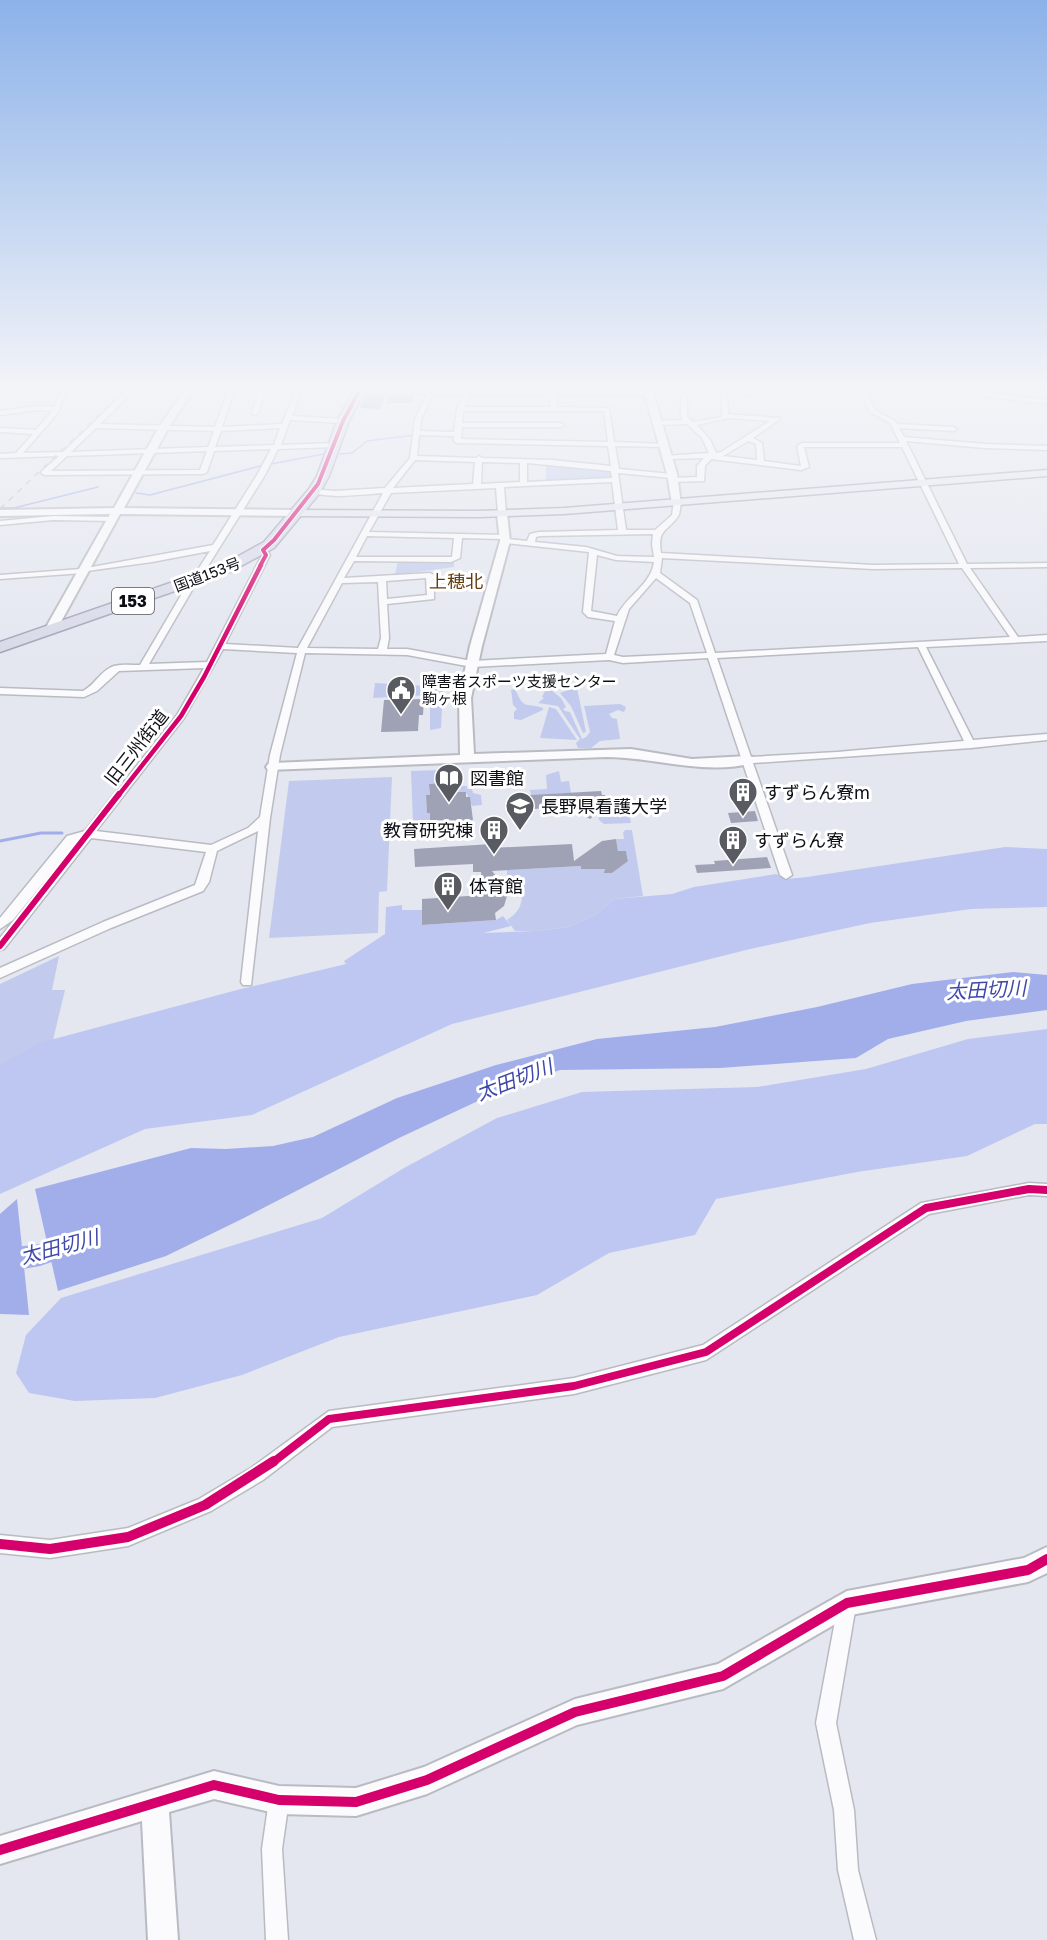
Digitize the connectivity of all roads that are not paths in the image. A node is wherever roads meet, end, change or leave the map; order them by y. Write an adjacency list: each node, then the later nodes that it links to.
1 (137, 477): 27 (street)
2 (260, 477): 22 (street)
3 (323, 477): 19 (highway, 国道153号 / 153)
4 (399, 477): 18 (street)
5 (477, 477): 16 (street)
6 (524, 477): 14 (street)
7 (616, 477): 13 (street)
8 (662, 477): 12 (street)
9 (701, 477): 12 (street)
10 (919, 477): 15 (street)
11 (1007, 477): 15 (main road)
12 (672, 478): 20 (street)
13 (617, 480): 14 (street); 21 (street)
14 (524, 484): 17 (street)
15 (922, 484): 20 (main road); 41 (street)
16 (477, 486): 17 (street); 18 (street)
17 (500, 486): 26 (street)
18 (389, 489): 19 (street); 25 (street)
19 (314, 491): 24 (highway, 国道153号 / 153)
20 (677, 503): 21 (main road); 30 (street)
21 (620, 507): 26 (main road); 29 (street)
22 (236, 512): 24 (street); 27 (street); 35 (street)
23 (0, 513): 27 (street)
24 (296, 513): 25 (main road); 36 (highway, 国道153号 / 153)
25 (376, 514): 26 (main road); 31 (street)
26 (502, 514): 33 (street)
27 (115, 515): 28 (street); 42 (street)
28 (0, 522)
29 (622, 531): 30 (street); 34 (street)
30 (658, 532): 38 (street)
31 (365, 534): 32 (street); 39 (street)
32 (458, 537): 33 (street); 39 (street)
33 (505, 539): 34 (street); 60 (street)
34 (530, 544): 37 (street)
35 (216, 547): 42 (street); 46 (street)
36 (263, 550): 46 (highway, 国道153号 / 153); 54 (street, 旧三州街道)
37 (593, 552): 38 (street); 49 (street)
38 (659, 558): 41 (street); 43 (street)
39 (353, 559): 47 (street)
40 (1047, 565): 41 (street)
41 (964, 566): 52 (street)
42 (84, 570): 44 (street); 50 (street)
43 (655, 573): 49 (street); 58 (street)
44 (0, 578)
45 (382, 579): 47 (street); 48 (street); 48 (street)
46 (195, 580): 50 (highway, 国道153号 / 153); 62 (street)
47 (341, 581): 56 (street)
48 (384, 603): 57 (street)
49 (621, 619): 59 (street)
50 (51, 629): 55 (highway, 国道153号 / 153)
51 (1047, 638): 52 (street)
52 (1016, 640): 53 (street)
53 (921, 645): 58 (street); 65 (street)
54 (220, 646): 56 (street); 61 (street, 旧三州街道)
55 (0, 647)
56 (302, 649): 57 (street); 68 (street)
57 (382, 650): 60 (street)
58 (714, 656): 59 (street); 67 (street)
59 (609, 657): 60 (street)
60 (472, 664): 66 (street)
61 (210, 665): 62 (street); 70 (street, 旧三州街道)
62 (143, 667): 63 (street)
63 (0, 691)
64 (1047, 737): 65 (street)
65 (970, 745): 67 (street)
66 (467, 759): 67 (street); 68 (street)
67 (748, 760): 72 (street)
68 (273, 767): 69 (street)
69 (265, 818): 71 (street); 76 (street)
70 (87, 834): 71 (street); 73 (street); 74 (street, 旧三州街道)
71 (212, 849): 75 (street)
72 (786, 875)
73 (0, 925)
74 (0, 946)
75 (0, 973)
76 (247, 982)
77 (1047, 1190): 78 (street)
78 (0, 1544)
79 (1047, 1559): 80 (street)
80 (847, 1603): 81 (street); 86 (street)
81 (279, 1800): 82 (street); 85 (street)
82 (155, 1804): 83 (street); 84 (street)
83 (0, 1850)
84 (163, 1940)
85 (277, 1940)
86 (866, 1940)

